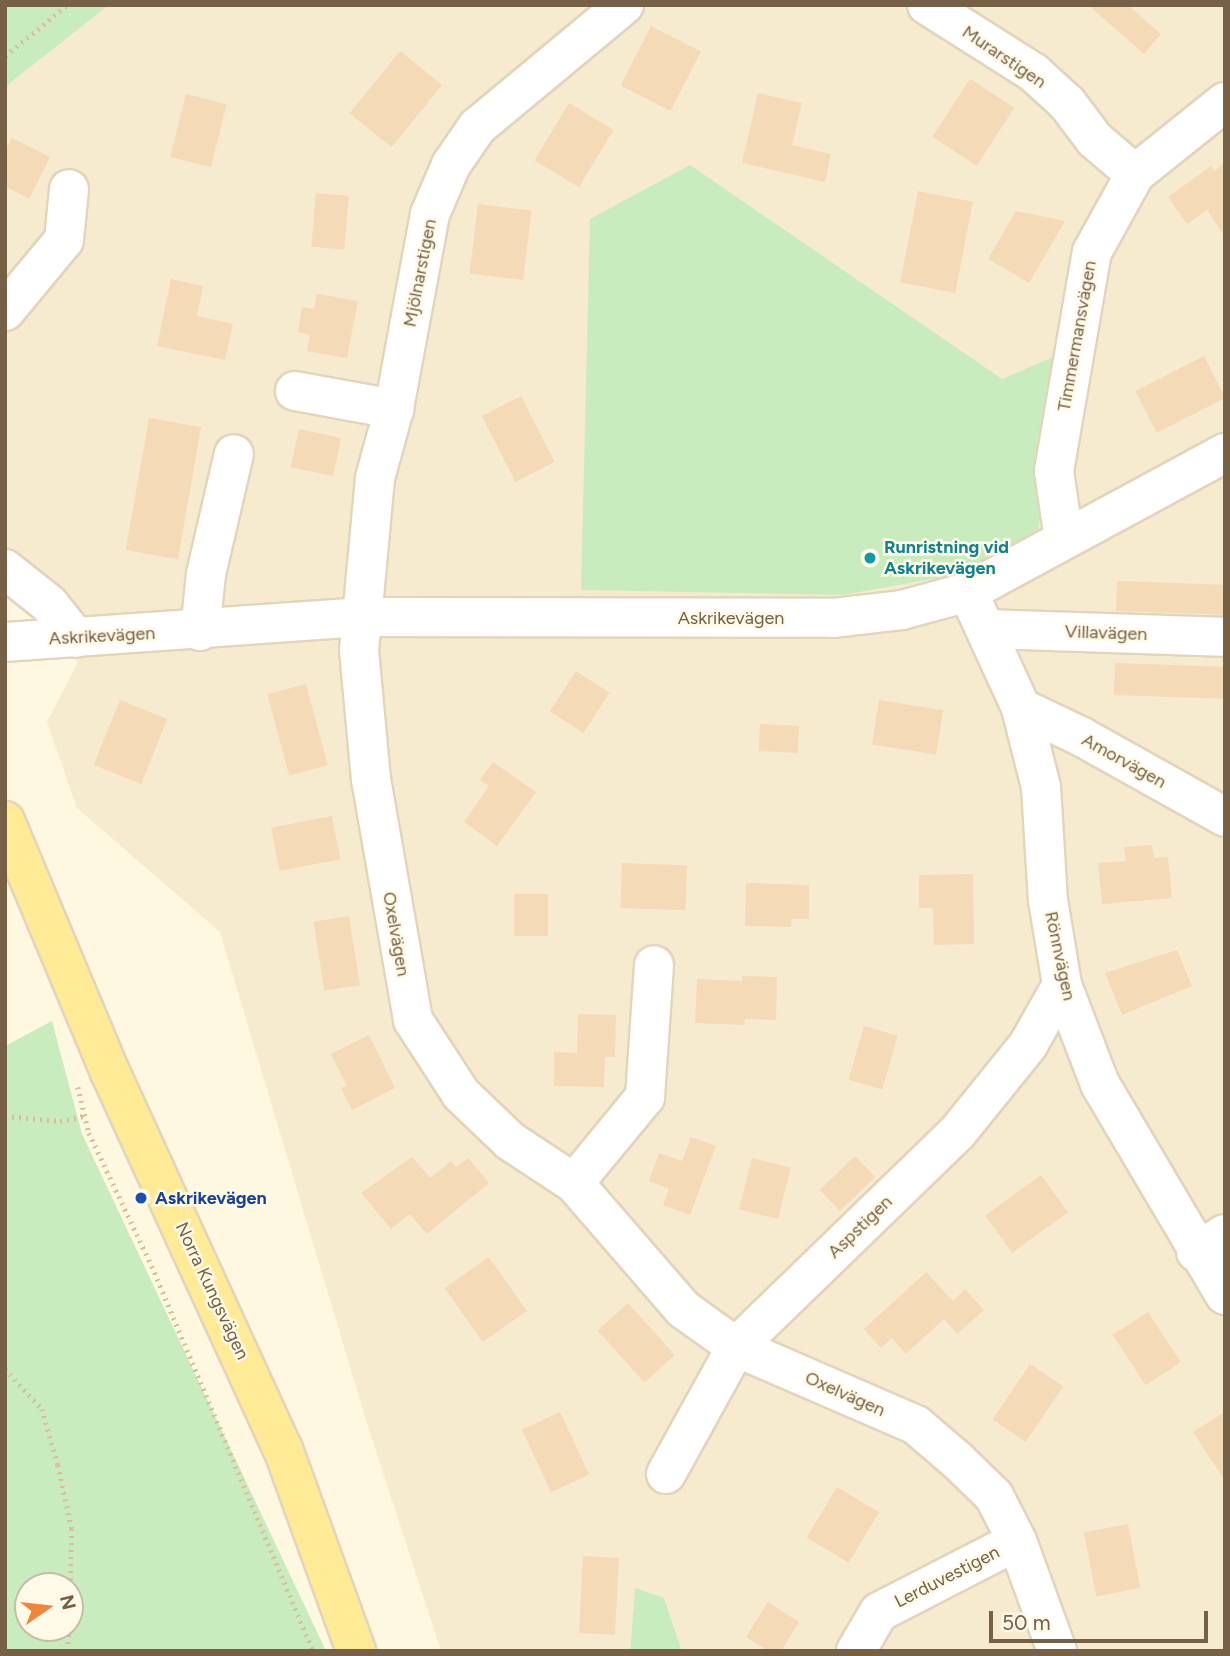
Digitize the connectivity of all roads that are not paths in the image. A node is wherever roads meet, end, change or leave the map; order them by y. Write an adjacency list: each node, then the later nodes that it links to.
1 (624, 5): 8 (street, Mjölnarstigen)
2 (927, 5): 4 (street, Murarstigen)
3 (1225, 102): 4 (street, Timmermansvägen)
4 (1135, 174): 11 (street, Timmermansvägen)
5 (69, 189): 6 (street)
6 (5, 312)
7 (295, 391): 8 (street)
8 (394, 409): 14 (street, Mjölnarstigen)
9 (1225, 453): 11 (street, Askrikevägen)
10 (234, 454): 16 (street)
11 (1064, 539): 13 (street, Askrikevägen)
12 (5, 569): 18 (street)
13 (968, 592): 14 (street, Askrikevägen); 15 (street, Rönnvägen)
14 (359, 617): 16 (street, Askrikevägen); 25 (street, Oxelvägen)
15 (988, 629): 17 (street, Villavägen); 20 (street, Rönnvägen)
16 (200, 631): 18 (street, Askrikevägen)
17 (1225, 637)
18 (76, 638): 19 (street, Askrikevägen)
19 (5, 642)
20 (1021, 708): 21 (street, Amorvägen); 24 (street, Rönnvägen)
21 (1225, 817)
22 (5, 821): 31 (main road, Norra Kungsvägen)
23 (654, 965): 25 (street)
24 (1062, 985): 26 (street, Rönnvägen); 28 (street, Aspstigen)
25 (574, 1183): 28 (street, Oxelvägen)
26 (1210, 1243): 27 (street, Rönnvägen)
27 (1225, 1295)
28 (736, 1347): 29 (street, Aspstigen); 30 (street, Oxelvägen)
29 (666, 1474)
30 (1017, 1541): 32 (street, Lerduvestigen); 33 (street, Oxelvägen)
31 (356, 1651)
32 (856, 1651)
33 (1057, 1651)

